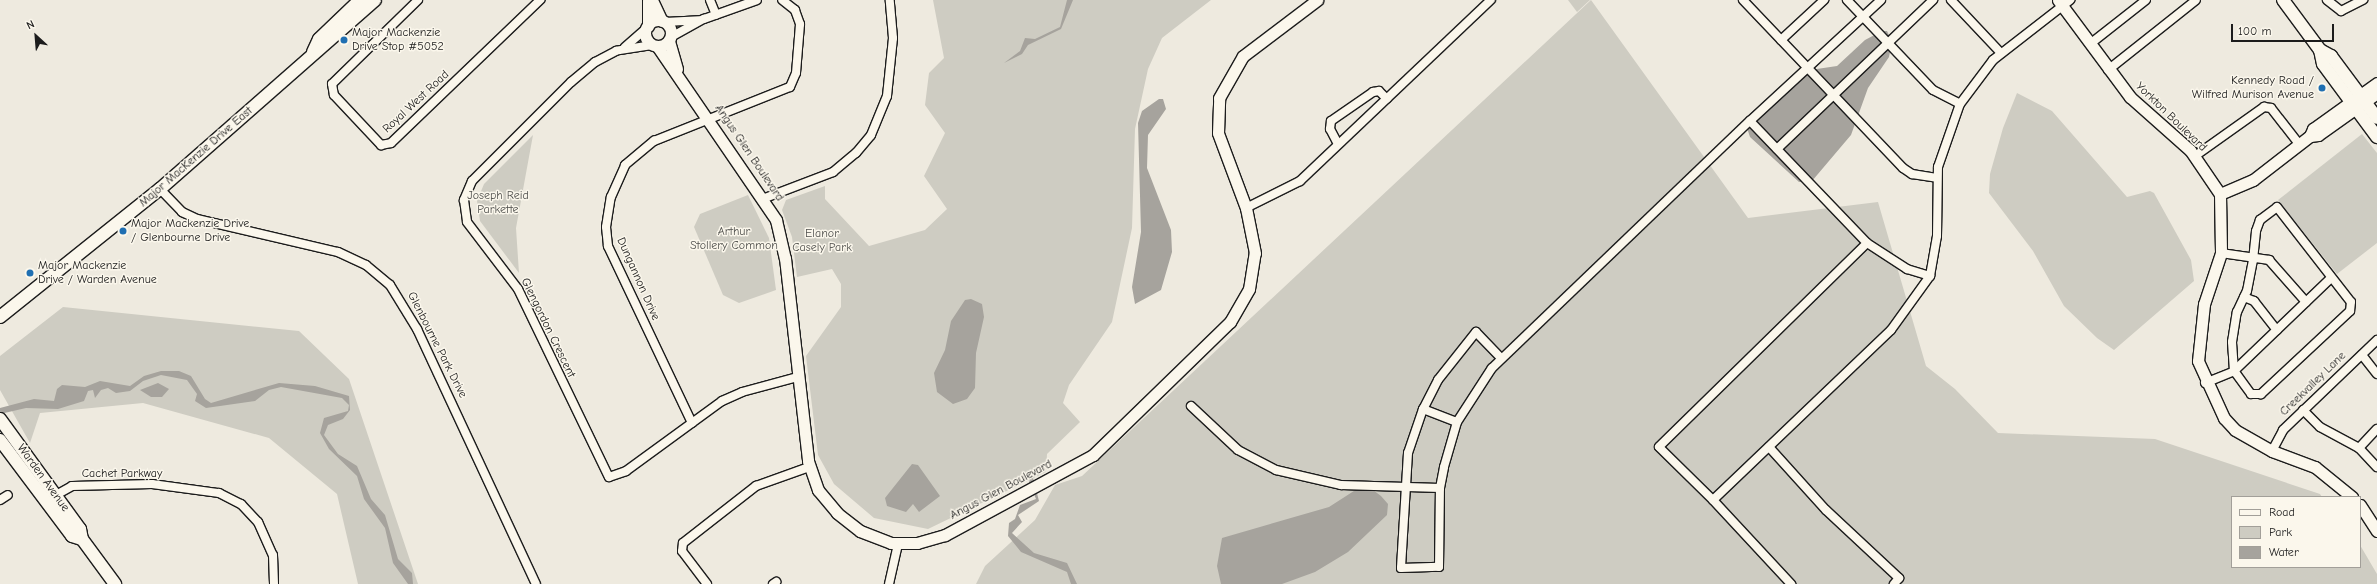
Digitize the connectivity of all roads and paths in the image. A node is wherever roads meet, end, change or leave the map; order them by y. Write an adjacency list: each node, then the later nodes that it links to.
1 (360, 0): 36 (main road, Major MacKenzie Drive East)
2 (376, 0): 36 (main road, Major MacKenzie Drive East)
3 (418, 0): 4 (street, Royal West Road)
4 (540, 0)
5 (648, 0): 29 (street)
6 (652, 0): 28 (street)
7 (710, 0): 25 (street)
8 (757, 0): 25 (street)
9 (782, 0): 48 (street, Dungannon Drive)
10 (890, 0): 58 (street)
11 (1317, 0): 59 (street, Angus Glen Boulevard)
12 (1492, 0): 44 (street)
13 (1743, 0): 31 (street)
14 (1824, 0): 31 (street)
15 (1848, 0): 26 (street)
16 (1881, 0): 26 (street)
17 (1933, 0): 32 (street)
18 (1951, 0): 37 (street)
19 (2146, 0): 33 (street)
20 (2196, 0): 39 (street)
21 (2283, 0): 45 (main road)
22 (2327, 0): 23 (street)
23 (2363, 0)
24 (2064, 2): 33 (street, Yorkton Boulevard); 37 (street)
25 (716, 15): 27 (street)
26 (1863, 16): 32 (street); 38 (street)
27 (704, 19): 28 (street); 30 (street)
28 (663, 21): 29 (street); 30 (street)
29 (647, 28): 34 (street); 35 (street, Glengordon Crescent)
30 (670, 39): 34 (street); 40 (street, Angus Glen Boulevard)
31 (1781, 40): 38 (street)
32 (1888, 43): 43 (street); 46 (street)
33 (2090, 44): 39 (street, Yorkton Boulevard)
34 (655, 45): 35 (street, Glengordon Crescent); 40 (street, Angus Glen Boulevard)
35 (624, 48): 81 (street, Glengordon Crescent)
36 (313, 52): 56 (main road, Major MacKenzie Drive East)
37 (2001, 53): 46 (street)
38 (1807, 67): 43 (street); 49 (street)
39 (2108, 70): 54 (street, Yorkton Boulevard)
40 (680, 77): 48 (street, Angus Glen Boulevard)
41 (2377, 84): 45 (street)
42 (2377, 94): 45 (street)
43 (1832, 96): 53 (street); 55 (street)
44 (1387, 99): 51 (street); 51 (street)
45 (2358, 102): 47 (main road); 50 (main road); 52 (street)
46 (1960, 104): 55 (street)
47 (2377, 118)
48 (710, 119): 58 (street, Angus Glen Boulevard); 81 (street, Dungannon Drive)
49 (1750, 121): 53 (street); 71 (street)
50 (2377, 137)
51 (1338, 144): 59 (street)
52 (2299, 144): 54 (street); 57 (street)
53 (1776, 149): 60 (street)
54 (2195, 156): 57 (street, Yorkton Boulevard)
55 (1937, 178): 63 (street)
56 (160, 189): 67 (main road, Major MacKenzie Drive East); 103 (street, Glenbourne Park Drive)
57 (2220, 194): 61 (street)
58 (765, 198): 74 (street, Angus Glen Boulevard)
59 (1246, 208): 100 (street, Angus Glen Boulevard)
60 (1867, 243): 63 (street); 95 (street)
61 (2221, 253): 62 (street); 75 (street)
62 (2253, 260): 64 (street); 65 (street); 66 (street)
63 (1930, 276): 84 (street)
64 (2331, 278): 66 (street); 72 (street)
65 (2244, 297): 68 (street); 72 (street)
66 (2306, 302): 68 (street)
67 (0, 318)
68 (2277, 330): 72 (street)
69 (2377, 340): 70 (street, Creekvalley Lane)
70 (2362, 355): 73 (street); 78 (street, Creekvalley Lane)
71 (1502, 358): 77 (street); 80 (street)
72 (2234, 371): 75 (street)
73 (2377, 374)
74 (798, 377): 81 (street, Glengordon Crescent); 87 (street, Angus Glen Boulevard)
75 (2205, 383): 86 (street)
76 (1191, 406): 89 (street)
77 (1424, 410): 80 (street); 89 (street)
78 (2303, 410): 85 (street); 86 (street, Creekvalley Lane)
79 (0, 419): 92 (main road, Warden Avenue)
80 (1457, 422): 90 (street)
81 (692, 423)
82 (2377, 429): 85 (street)
83 (0, 440): 99 (main road, Warden Avenue)
84 (1769, 447): 95 (street); 107 (street)
85 (2359, 448): 88 (street)
86 (2272, 451): 93 (street)
87 (809, 467): 100 (street, Angus Glen Boulevard); 104 (street)
88 (2377, 467)
89 (1405, 486): 90 (street); 90 (street)
90 (1440, 488)
91 (8, 495): 94 (street)
92 (56, 495): 99 (main road, Warden Avenue); 102 (street, Cachet Parkway)
93 (2351, 496)
94 (0, 500)
95 (1713, 500): 106 (street)
96 (2361, 506): 97 (street)
97 (2373, 513): 98 (street)
98 (2377, 531)
99 (82, 539): 101 (main road, Warden Avenue)
100 (898, 544): 105 (street)
101 (115, 584)
102 (274, 584)
103 (536, 584)
104 (707, 584)
105 (889, 584)
106 (1791, 584)
107 (1894, 584)

